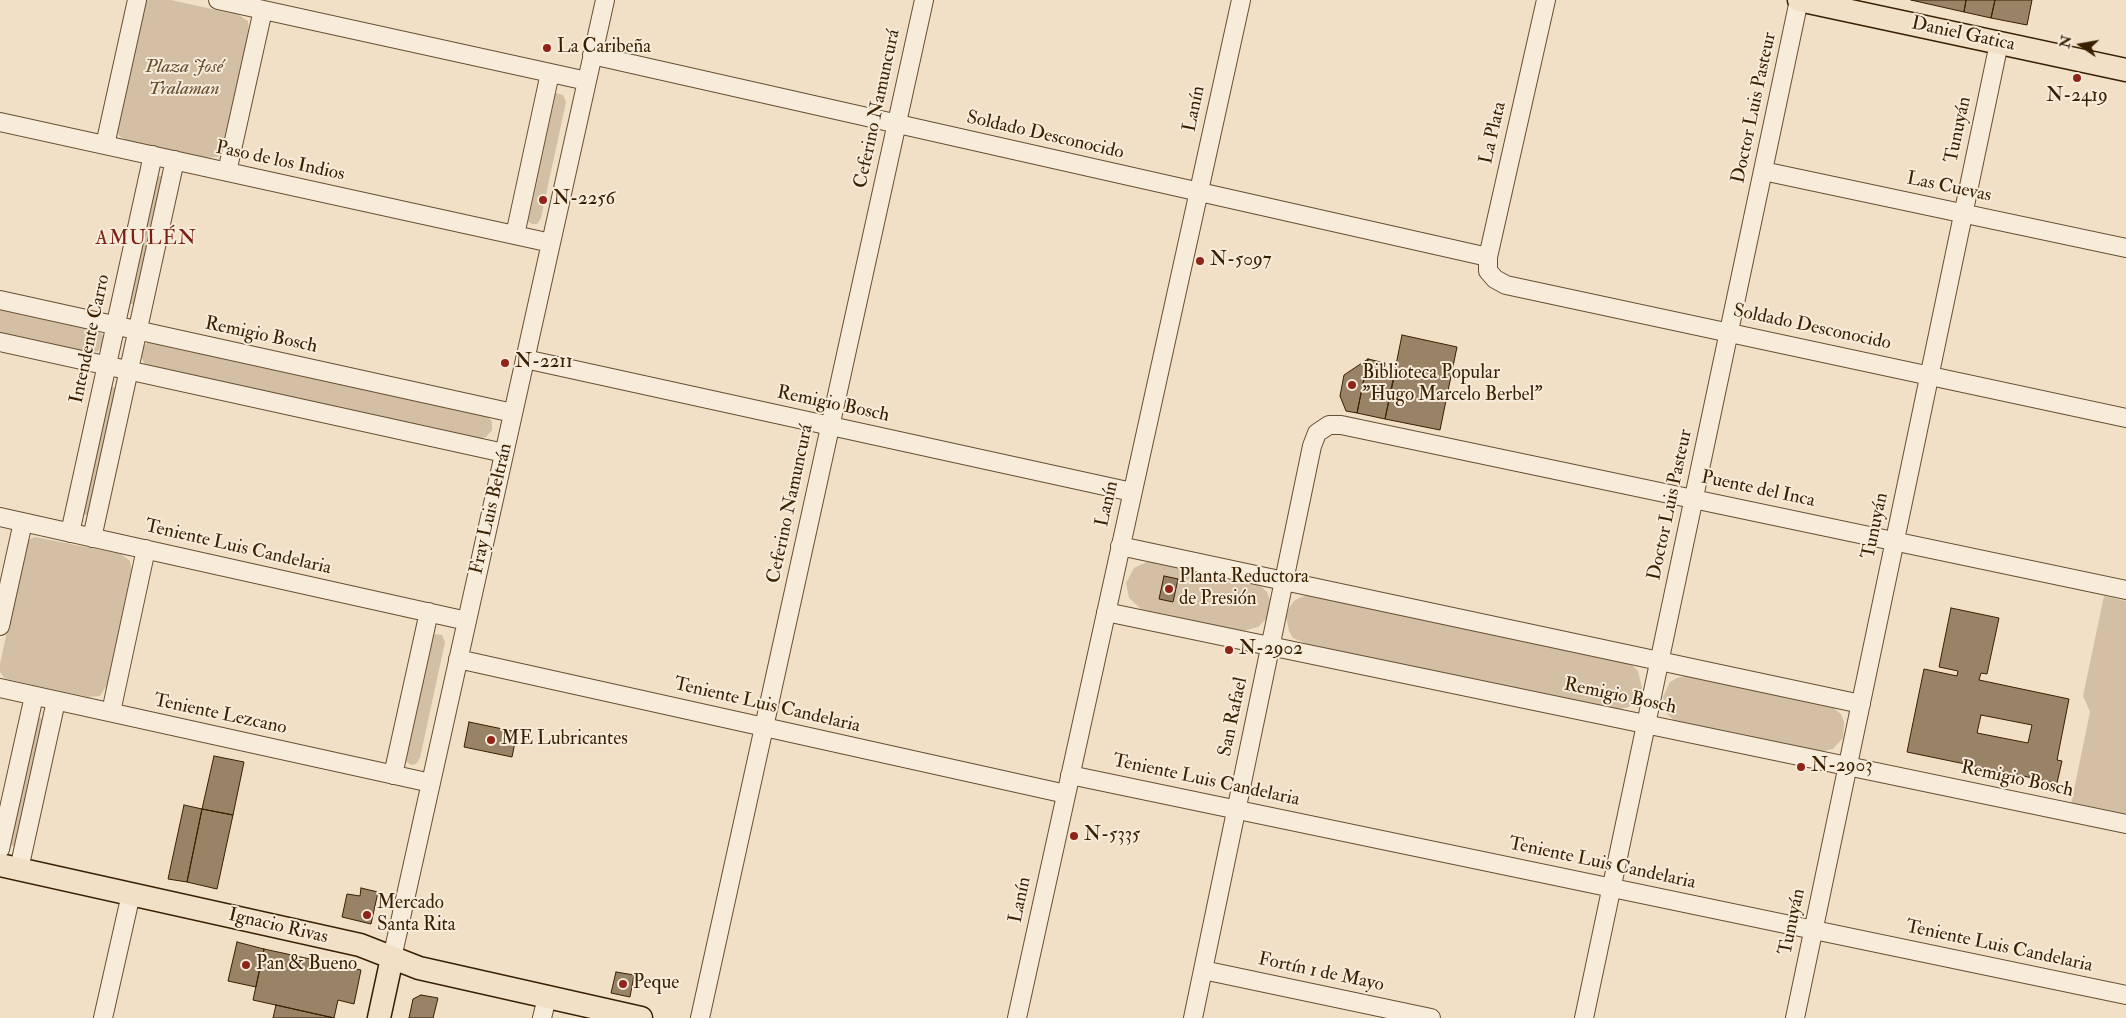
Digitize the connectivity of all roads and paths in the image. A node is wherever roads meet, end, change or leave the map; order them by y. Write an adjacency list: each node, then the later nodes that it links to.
1 (137, 0): 17 (street)
2 (218, 0): 9 (street)
3 (605, 0): 11 (street, Fray Luis Beltrán)
4 (924, 0): 16 (street, Ceferino Namuncurá)
5 (1241, 0): 22 (street, Lanín)
6 (1546, 0): 27 (street, La Plata)
7 (1799, 0): 8 (main road, Daniel Gatica); 20 (street, Doctor Luis Pasteur)
8 (1868, 7): 10 (main road, Daniel Gatica)
9 (263, 10): 13 (street); 21 (street)
10 (1999, 43): 12 (main road, Daniel Gatica); 23 (street, Tunuyán)
11 (592, 56): 14 (street, Fray Luis Beltrán); 16 (street, Soldado Desconocido)
12 (2125, 67)
13 (550, 74): 14 (street); 24 (street)
14 (587, 82): 25 (street, Fray Luis Beltrán)
15 (0, 122): 17 (street, Paso de los Indios)
16 (897, 124): 22 (street, Soldado Desconocido); 40 (street, Ceferino Namuncurá)
17 (105, 145): 18 (street, Paso de los Indios)
18 (153, 155): 19 (street, Paso de los Indios); 30 (street, Intendente Carro)
19 (175, 160): 21 (street, Paso de los Indios); 31 (street)
20 (1763, 171): 23 (street, Las Cuevas); 32 (street, Doctor Luis Pasteur)
21 (228, 172): 24 (street, Paso de los Indios)
22 (1199, 192): 27 (street, Soldado Desconocido); 43 (street, Lanín)
23 (1964, 213): 26 (street, Las Cuevas); 37 (street, Tunuyán)
24 (515, 235): 25 (street, Paso de los Indios)
25 (551, 243): 34 (street, Fray Luis Beltrán)
26 (2126, 248)
27 (1488, 257): 28 (street, La Plata)
28 (1490, 276): 32 (street, Soldado Desconocido)
29 (0, 300): 30 (street, Remigio Bosch)
30 (115, 325): 31 (street, Remigio Bosch); 35 (street, Intendente Carro)
31 (138, 330): 36 (street); 38 (street, Remigio Bosch)
32 (1729, 332): 37 (street, Soldado Desconocido); 44 (street, Doctor Luis Pasteur)
33 (0, 342): 35 (street)
34 (525, 359): 38 (street, Fray Luis Beltrán); 40 (street, Remigio Bosch)
35 (107, 365): 36 (street); 47 (street, Intendente Carro)
36 (129, 370): 42 (street); 48 (street)
37 (1930, 376): 39 (street, Soldado Desconocido); 49 (street, Tunuyán)
38 (513, 413): 42 (street, Fray Luis Beltrán)
39 (2126, 418)
40 (830, 426): 43 (street, Remigio Bosch); 67 (street, Ceferino Namuncurá)
41 (1323, 428): 44 (street, Puente del Inca); 52 (street, San Rafael)
42 (504, 453): 56 (street, Fray Luis Beltrán)
43 (1132, 492): 50 (street, Lanín)
44 (1694, 499): 49 (street, Puente del Inca); 60 (street, Doctor Luis Pasteur)
45 (0, 517): 46 (street, Teniente Luis Candelaria)
46 (23, 522): 47 (street, Teniente Luis Candelaria); 57 (street)
47 (70, 533): 48 (street, Teniente Luis Candelaria)
48 (92, 538): 51 (street, Teniente Luis Candelaria)
49 (1895, 541): 53 (street, Puente del Inca); 64 (street, Tunuyán)
50 (1120, 546): 52 (street); 55 (street, Lanín)
51 (146, 550): 54 (street, Teniente Luis Candelaria); 65 (street)
52 (1284, 581): 58 (street, San Rafael); 60 (street)
53 (2126, 590)
54 (429, 612): 56 (street, Teniente Luis Candelaria); 69 (street)
55 (1106, 612): 58 (street, Remigio Bosch); 70 (street, Lanín)
56 (467, 621): 59 (street, Fray Luis Beltrán)
57 (0, 626)
58 (1270, 646): 66 (street, Remigio Bosch); 73 (street, San Rafael)
59 (458, 659): 67 (street, Teniente Luis Candelaria); 71 (street, Fray Luis Beltrán)
60 (1660, 661): 64 (street); 66 (street, Doctor Luis Pasteur)
61 (0, 688): 62 (street, Teniente Lezcano)
62 (34, 696): 63 (street, Teniente Lezcano); 75 (street)
63 (56, 701): 65 (street, Teniente Lezcano); 76 (street)
64 (1861, 704): 68 (street, Tunuyán)
65 (110, 712): 69 (street, Teniente Lezcano)
66 (1646, 725): 68 (street, Remigio Bosch); 77 (street, Doctor Luis Pasteur)
67 (764, 727): 72 (street, Teniente Luis Candelaria); 87 (street, Ceferino Namuncurá)
68 (1848, 766): 74 (street, Remigio Bosch); 79 (street, Tunuyán)
69 (393, 775): 71 (street, Teniente Lezcano)
70 (1070, 775): 72 (street, Lanín); 73 (street, Teniente Luis Candelaria)
71 (430, 783): 80 (street, Fray Luis Beltrán)
72 (1066, 794): 88 (street, Lanín)
73 (1236, 809): 77 (street, Teniente Luis Candelaria); 81 (street, San Rafael)
74 (2126, 824)
75 (0, 850)
76 (10, 867): 78 (main road, Ignacio Rivas)
77 (1612, 888): 79 (street, Teniente Luis Candelaria); 91 (street, Doctor Luis Pasteur)
78 (131, 894): 80 (main road, Ignacio Rivas); 84 (street)
79 (1813, 930): 82 (street, Teniente Luis Candelaria); 92 (street, Tunuyán)
80 (392, 958): 83 (main road, Ignacio Rivas); 85 (main road, Fray Luis Beltrán)
81 (1203, 970): 89 (street, San Rafael); 90 (street, Fortín 1 de Mayo)
82 (2126, 995)
83 (544, 1007): 86 (main road, Ignacio Rivas)
84 (102, 1018)
85 (379, 1018)
86 (642, 1018)
87 (700, 1018)
88 (1017, 1018)
89 (1192, 1018)
90 (1431, 1018)
91 (1584, 1018)
92 (1795, 1018)

